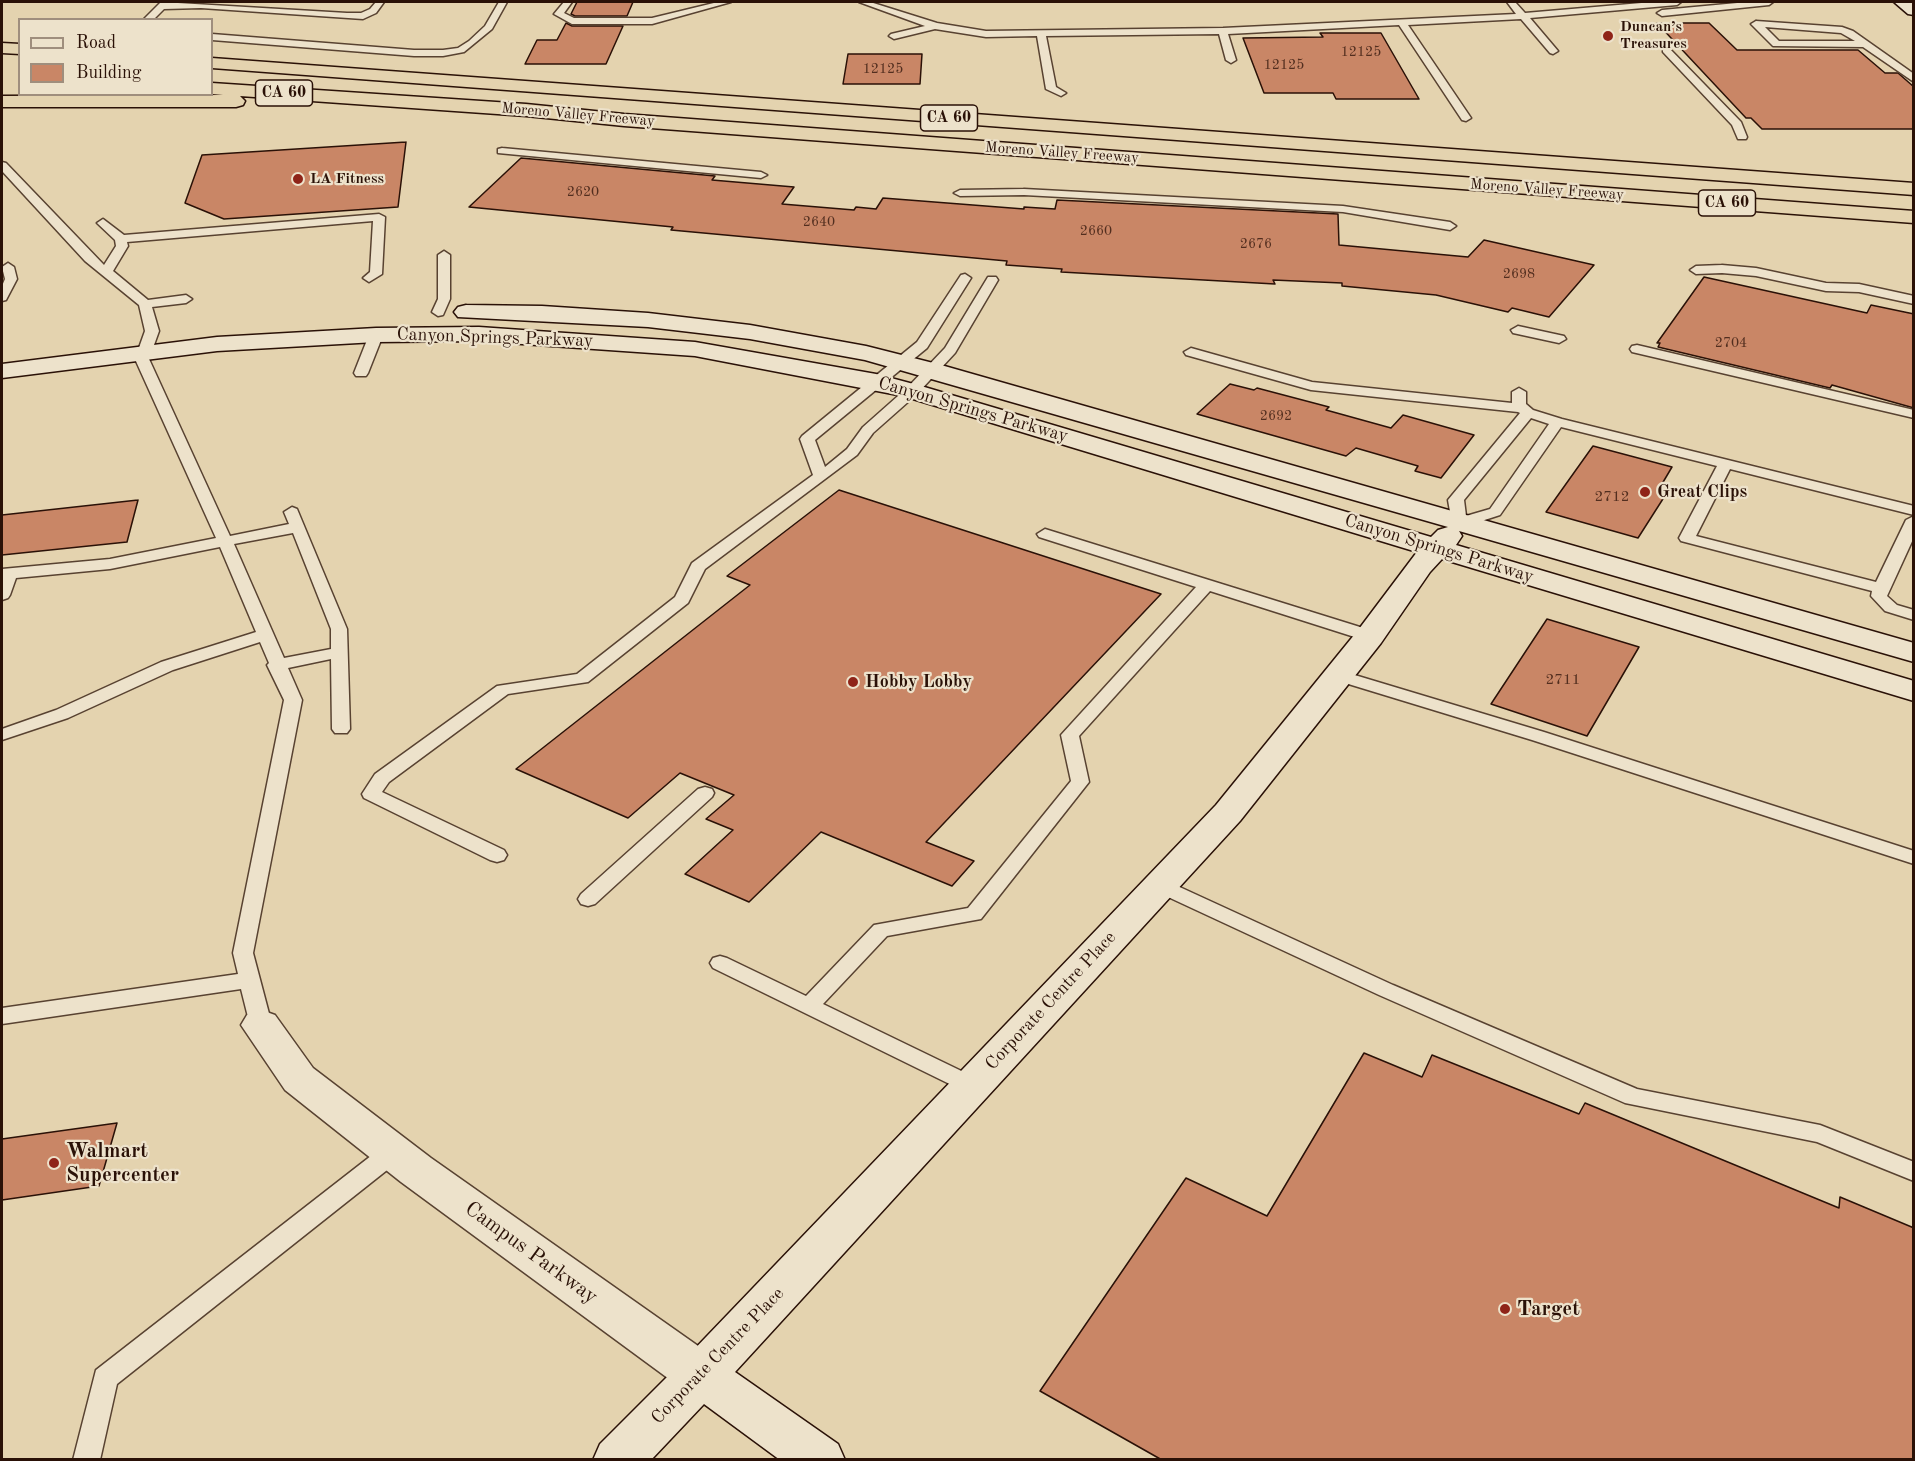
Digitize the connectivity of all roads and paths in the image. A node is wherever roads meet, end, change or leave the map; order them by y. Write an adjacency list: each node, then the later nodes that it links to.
1 (380, 2): 11 (lane)
2 (503, 2): 20 (lane)
3 (567, 2): 4 (lane)
4 (727, 2)
5 (863, 2): 16 (lane)
6 (1511, 2): 13 (lane)
7 (1677, 2): 13 (lane)
8 (1769, 2): 10 (lane)
9 (1902, 2): 12 (street)
10 (1740, 3): 13 (lane)
11 (164, 4): 14 (lane)
12 (1914, 10)
13 (1522, 16): 15 (lane); 25 (lane)
14 (149, 18)
15 (1402, 22): 17 (lane); 35 (lane)
16 (935, 26): 18 (lane); 19 (lane)
17 (1223, 31): 18 (lane); 28 (lane)
18 (1041, 34): 33 (lane)
19 (894, 36)
20 (213, 37)
21 (1865, 44): 21 (lane); 31 (lane)
22 (2, 48): 23 (highway)
23 (18, 49)
24 (1666, 50): 37 (lane)
25 (1553, 51)
26 (2, 55): 27 (highway)
27 (18, 56)
28 (1231, 60)
29 (213, 63): 41 (highway, Moreno Valley Freeway / CA 60)
30 (213, 78): 43 (highway)
31 (1914, 79)
32 (213, 89): 36 (highway, Moreno Valley Freeway / CA 60)
33 (1061, 93)
34 (2, 102): 36 (highway)
35 (1466, 118)
36 (624, 120): 43 (highway, Moreno Valley Freeway / CA 60)
37 (1742, 137)
38 (502, 152): 40 (lane)
39 (2, 165): 50 (lane)
40 (761, 175)
41 (1914, 189)
42 (960, 193): 45 (lane)
43 (1911, 215)
44 (103, 223): 46 (lane)
45 (1450, 226)
46 (121, 239): 50 (lane); 51 (lane)
47 (444, 255): 58 (lane)
48 (1696, 270): 56 (lane)
49 (6, 271): 54 (lane)
50 (106, 272): 57 (lane)
51 (369, 278)
52 (965, 278): 66 (lane)
53 (992, 280): 67 (lane)
54 (2, 297)
55 (186, 299): 57 (lane)
56 (1914, 300)
57 (145, 304): 62 (lane)
58 (438, 312): 62 (street, Canyon Springs Parkway); 66 (street, Canyon Springs Parkway)
59 (1518, 330): 61 (lane)
60 (376, 335): 62 (street, Canyon Springs Parkway); 69 (lane); 70 (street, Canyon Springs Parkway)
61 (1559, 339)
62 (149, 341): 63 (street, Canyon Springs Parkway); 68 (street, Canyon Springs Parkway); 82 (lane)
63 (2, 349)
64 (1637, 349): 74 (lane)
65 (1191, 352): 73 (lane)
66 (901, 362): 67 (street, Canyon Springs Parkway); 70 (lane)
67 (932, 370): 71 (lane); 81 (street, Canyon Springs Parkway)
68 (2, 371)
69 (361, 373)
70 (876, 382): 71 (street, Canyon Springs Parkway); 77 (lane)
71 (912, 391): 77 (lane); 81 (street, Canyon Springs Parkway)
72 (1520, 393): 73 (lane)
73 (1526, 411): 75 (lane); 81 (lane)
74 (1914, 414)
75 (1557, 422): 76 (lane); 81 (lane)
76 (1725, 464): 78 (lane); 85 (lane)
77 (821, 476): 98 (lane)
78 (1914, 511)
79 (1914, 520): 85 (lane)
80 (1046, 534): 84 (lane)
81 (1448, 536): 89 (street, Corporate Centre Place); 91 (street, Canyon Springs Parkway); 94 (street, Canyon Springs Parkway)
82 (225, 540): 83 (lane); 88 (lane); 90 (lane)
83 (5, 574): 86 (lane)
84 (1207, 585): 89 (lane); 104 (lane)
85 (1881, 588): 87 (lane)
86 (2, 594)
87 (1914, 615)
88 (264, 635): 92 (lane); 96 (lane)
89 (1370, 636): 93 (street, Corporate Centre Place)
90 (339, 652): 92 (lane); 95 (lane)
91 (1914, 653)
92 (276, 665): 103 (lane)
93 (1338, 675): 99 (lane); 100 (street, Corporate Centre Place)
94 (1914, 691)
95 (341, 729)
96 (2, 735)
97 (705, 793): 101 (lane)
98 (497, 855)
99 (1914, 858)
100 (1160, 885): 107 (street, Corporate Centre Place); 109 (lane)
101 (588, 899)
102 (720, 963): 104 (lane)
103 (250, 980): 105 (lane); 106 (lane)
104 (810, 1006): 107 (lane)
105 (2, 1016)
106 (261, 1025): 108 (street, Campus Parkway)
107 (972, 1086): 110 (street, Corporate Centre Place)
108 (393, 1152): 110 (street, Campus Parkway); 111 (lane)
109 (1914, 1172)
110 (701, 1375): 112 (street, Corporate Centre Place); 113 (street, Campus Parkway)
111 (86, 1460)
112 (618, 1460)
113 (820, 1460)

